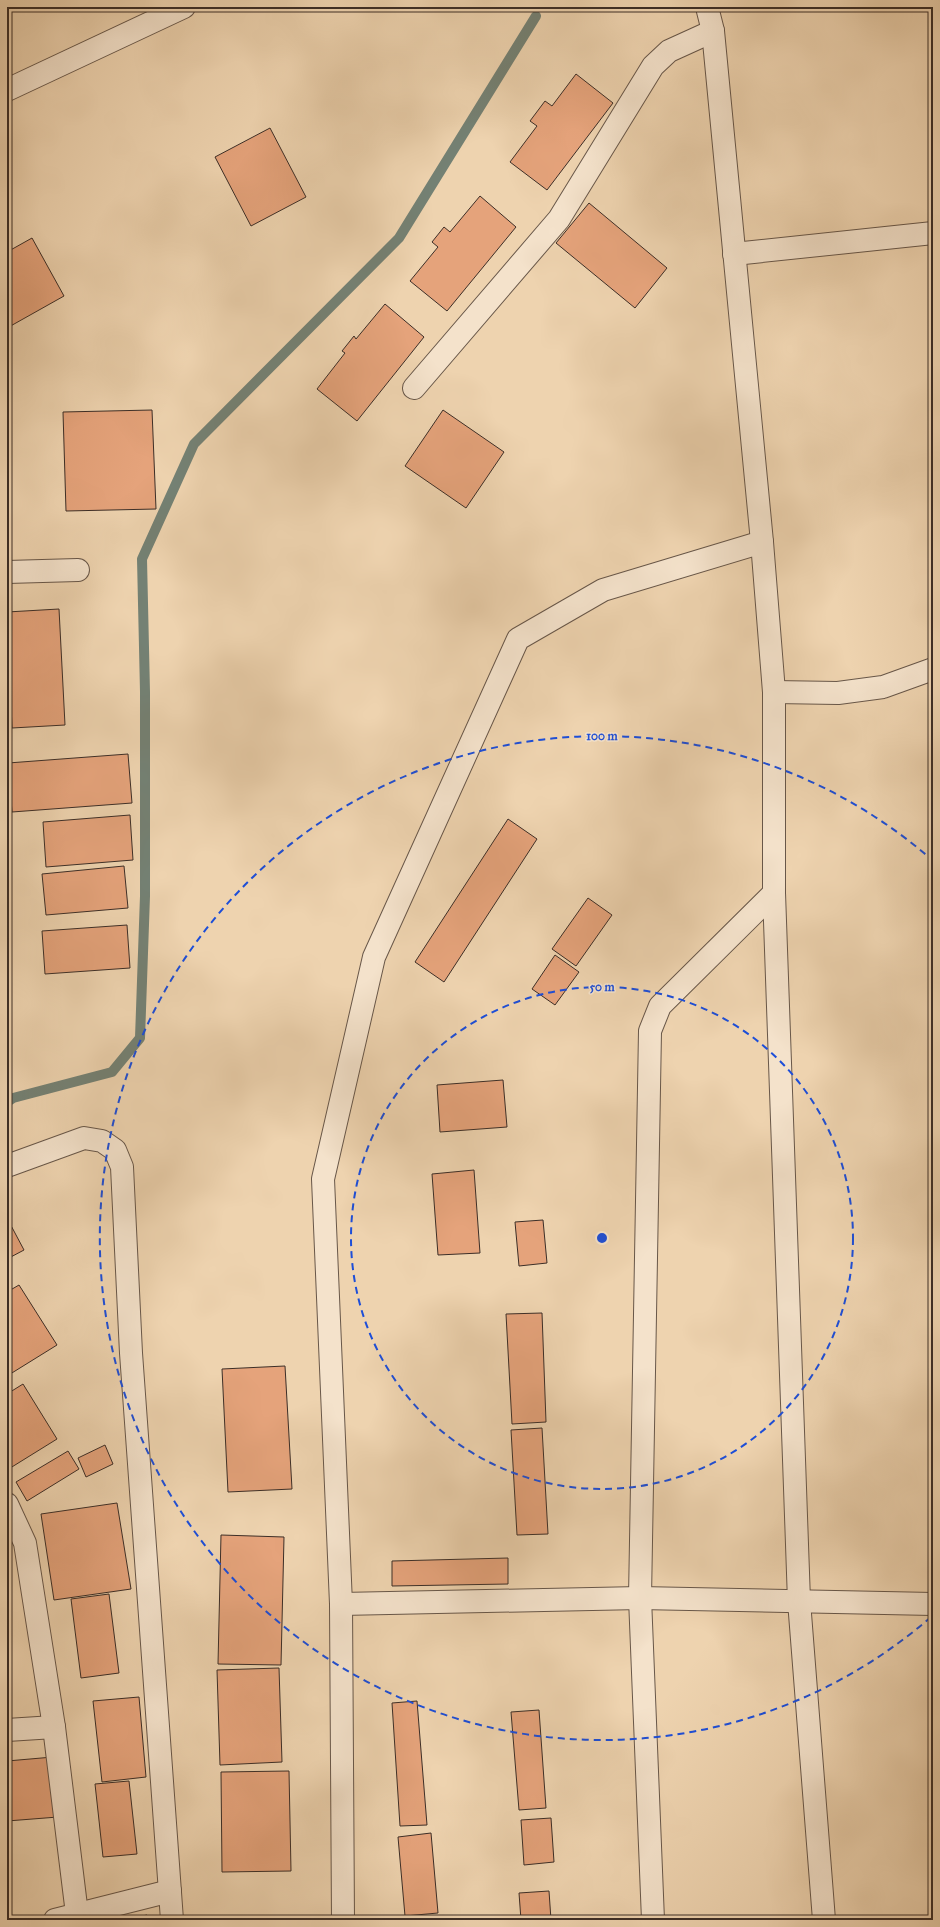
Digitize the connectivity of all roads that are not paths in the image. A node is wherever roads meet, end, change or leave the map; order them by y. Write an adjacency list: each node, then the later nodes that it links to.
1 (184, 7): 4 (street)
2 (707, 7): 3 (street)
3 (713, 31): 6 (street); 7 (street)
4 (7, 90)
5 (933, 233): 6 (street)
6 (734, 254): 8 (street)
7 (414, 388)
8 (762, 542): 12 (street); 19 (street)
9 (78, 570): 10 (street)
10 (7, 572)
11 (933, 669): 12 (street)
12 (774, 692): 13 (street)
13 (774, 893): 17 (street); 18 (street)
14 (7, 1166): 23 (street)
15 (7, 1504): 16 (street)
16 (16, 1546): 21 (street)
17 (640, 1598): 18 (street); 19 (street); 28 (street)
18 (799, 1601): 20 (street); 29 (street)
19 (341, 1604): 27 (street)
20 (933, 1604)
21 (54, 1728): 22 (street); 24 (street)
22 (7, 1730)
23 (170, 1891): 24 (street); 26 (street)
24 (78, 1914): 25 (street)
25 (56, 1920)
26 (172, 1920)
27 (343, 1920)
28 (653, 1920)
29 (824, 1920)

